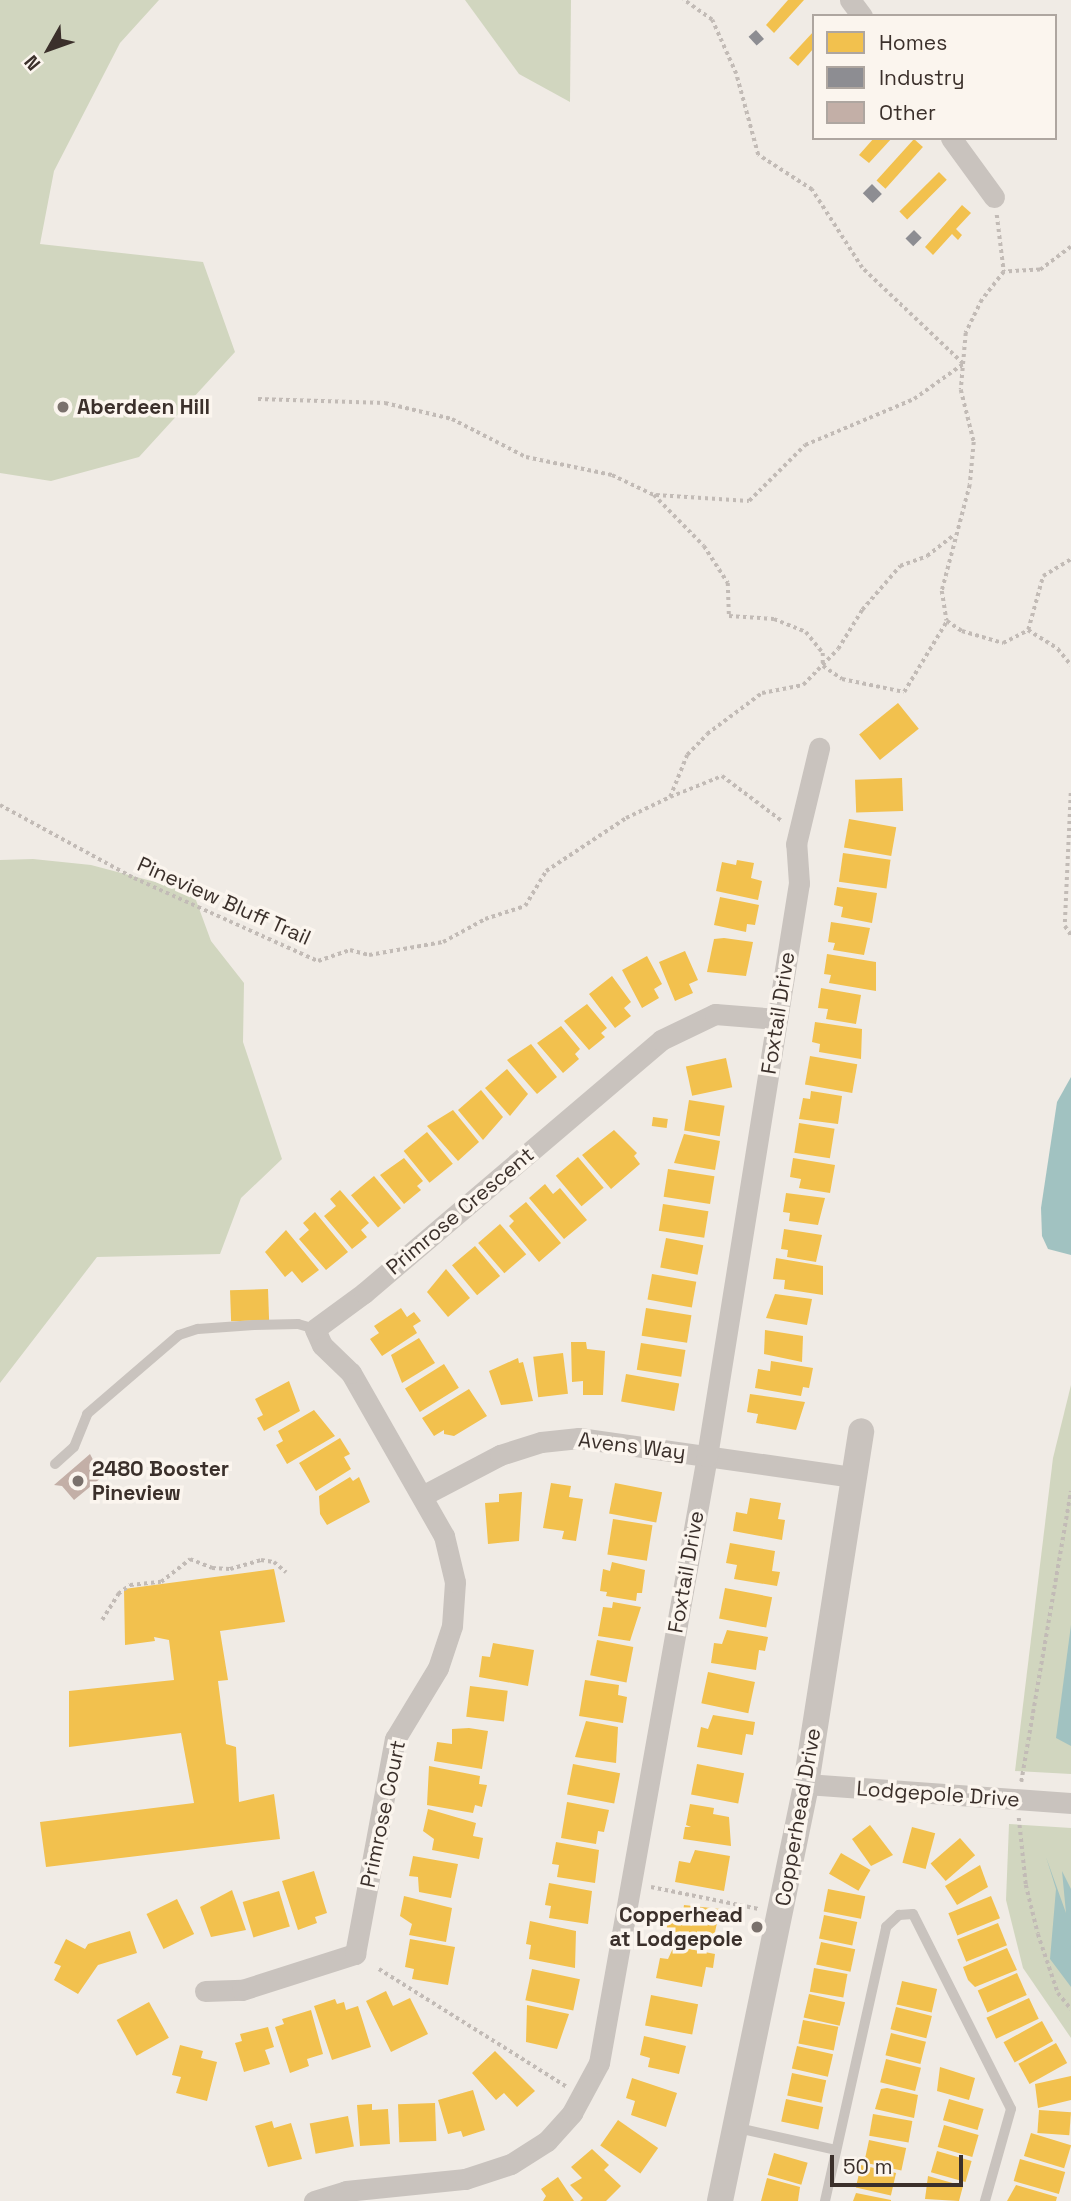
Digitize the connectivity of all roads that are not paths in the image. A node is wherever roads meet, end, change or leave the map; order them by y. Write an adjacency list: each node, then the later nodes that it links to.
1 (952, 140): 2 (street)
2 (995, 197)
3 (819, 748): 4 (street, Foxtail Drive)
4 (777, 1018): 5 (street, Primrose Crescent); 7 (street, Foxtail Drive)
5 (314, 1329): 8 (lane); 10 (street)
6 (861, 1431): 9 (street, Copperhead Drive)
7 (707, 1456): 9 (street, Avens Way); 10 (street, Avens Way); 16 (street, Foxtail Drive)
8 (55, 1464)
9 (853, 1477): 11 (street, Copperhead Drive)
10 (422, 1496): 13 (street, Primrose Court)
11 (806, 1784): 12 (street, Lodgepole Drive); 14 (street, Copperhead Drive)
12 (1071, 1803)
13 (205, 1991)
14 (737, 2128): 15 (lane); 17 (street, Copperhead Drive)
15 (836, 2150): 18 (lane); 19 (lane)
16 (314, 2201)
17 (720, 2201)
18 (825, 2201)
19 (985, 2201)

